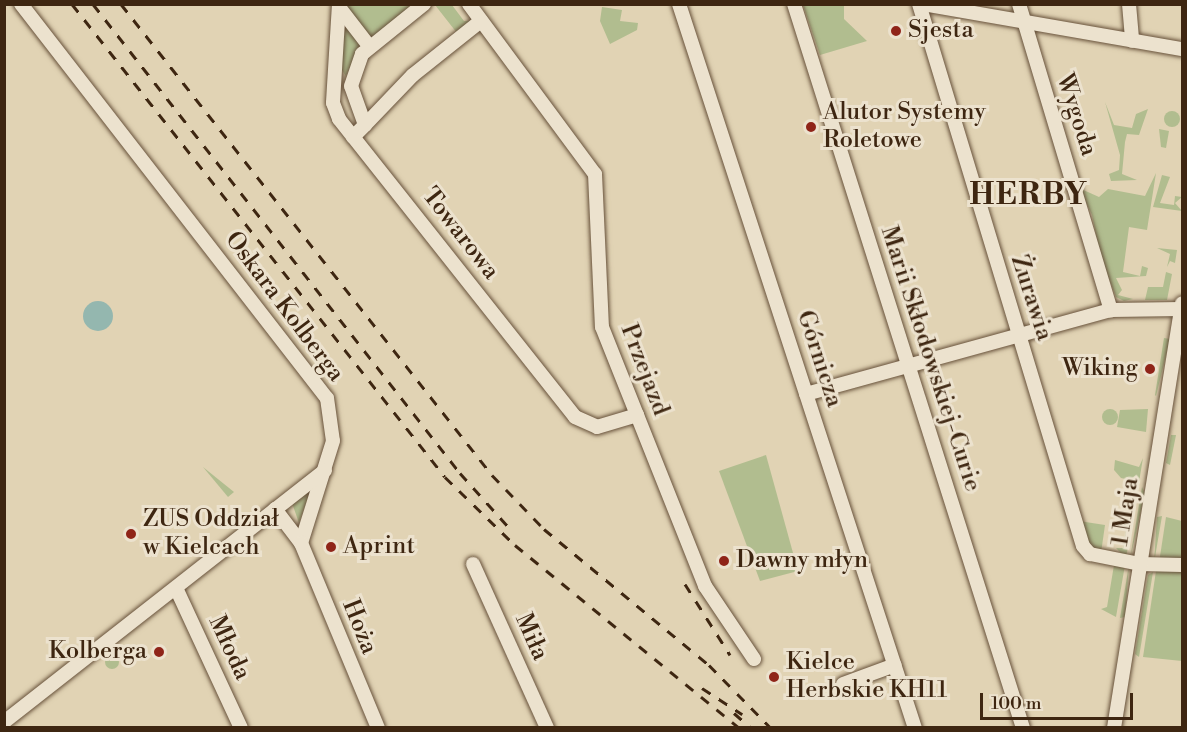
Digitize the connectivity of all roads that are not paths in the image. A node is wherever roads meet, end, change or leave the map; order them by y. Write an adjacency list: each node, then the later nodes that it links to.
1 (21, 4): 25 (street, Oskara Kolberga)
2 (424, 4): 13 (street)
3 (469, 4): 10 (street, Przejazd)
4 (679, 4): 23 (street, Górnicza)
5 (794, 4): 22 (street, Marii Skłodowskiej-Curie)
6 (921, 4): 11 (street); 21 (street, Żurawia)
7 (1019, 4): 11 (street, Wygoda)
8 (1129, 4): 12 (street)
9 (339, 6): 13 (street); 15 (street, Towarowa)
10 (481, 21): 17 (street); 24 (street, Przejazd)
11 (1025, 22): 12 (street); 20 (street, Wygoda)
12 (1132, 41): 14 (street)
13 (369, 46): 16 (street)
14 (1182, 49)
15 (334, 65): 16 (street); 18 (street, Towarowa)
16 (351, 86): 17 (street)
17 (365, 125): 18 (street)
18 (353, 136): 24 (street, Towarowa)
19 (1182, 306): 20 (street); 29 (street, 1 Maja)
20 (1111, 310): 21 (street)
21 (1018, 333): 22 (street); 29 (street, Żurawia)
22 (908, 363): 23 (street); 40 (street, Marii Skłodowskiej-Curie)
23 (807, 394): 33 (street, Górnicza)
24 (637, 415): 32 (street, Przejazd)
25 (326, 468): 26 (street); 27 (street)
26 (275, 509): 27 (street, Hoża); 31 (street)
27 (301, 543): 37 (street, Hoża)
28 (473, 564): 38 (street, Miła)
29 (1140, 564): 30 (street, Żurawia); 41 (street, 1 Maja)
30 (1182, 565)
31 (176, 588): 35 (street); 36 (street, Młoda)
32 (754, 658)
33 (895, 665): 34 (street); 39 (street, Górnicza)
34 (843, 684)
35 (4, 722)
36 (241, 728)
37 (378, 728)
38 (547, 728)
39 (915, 728)
40 (1023, 728)
41 (1114, 728)

